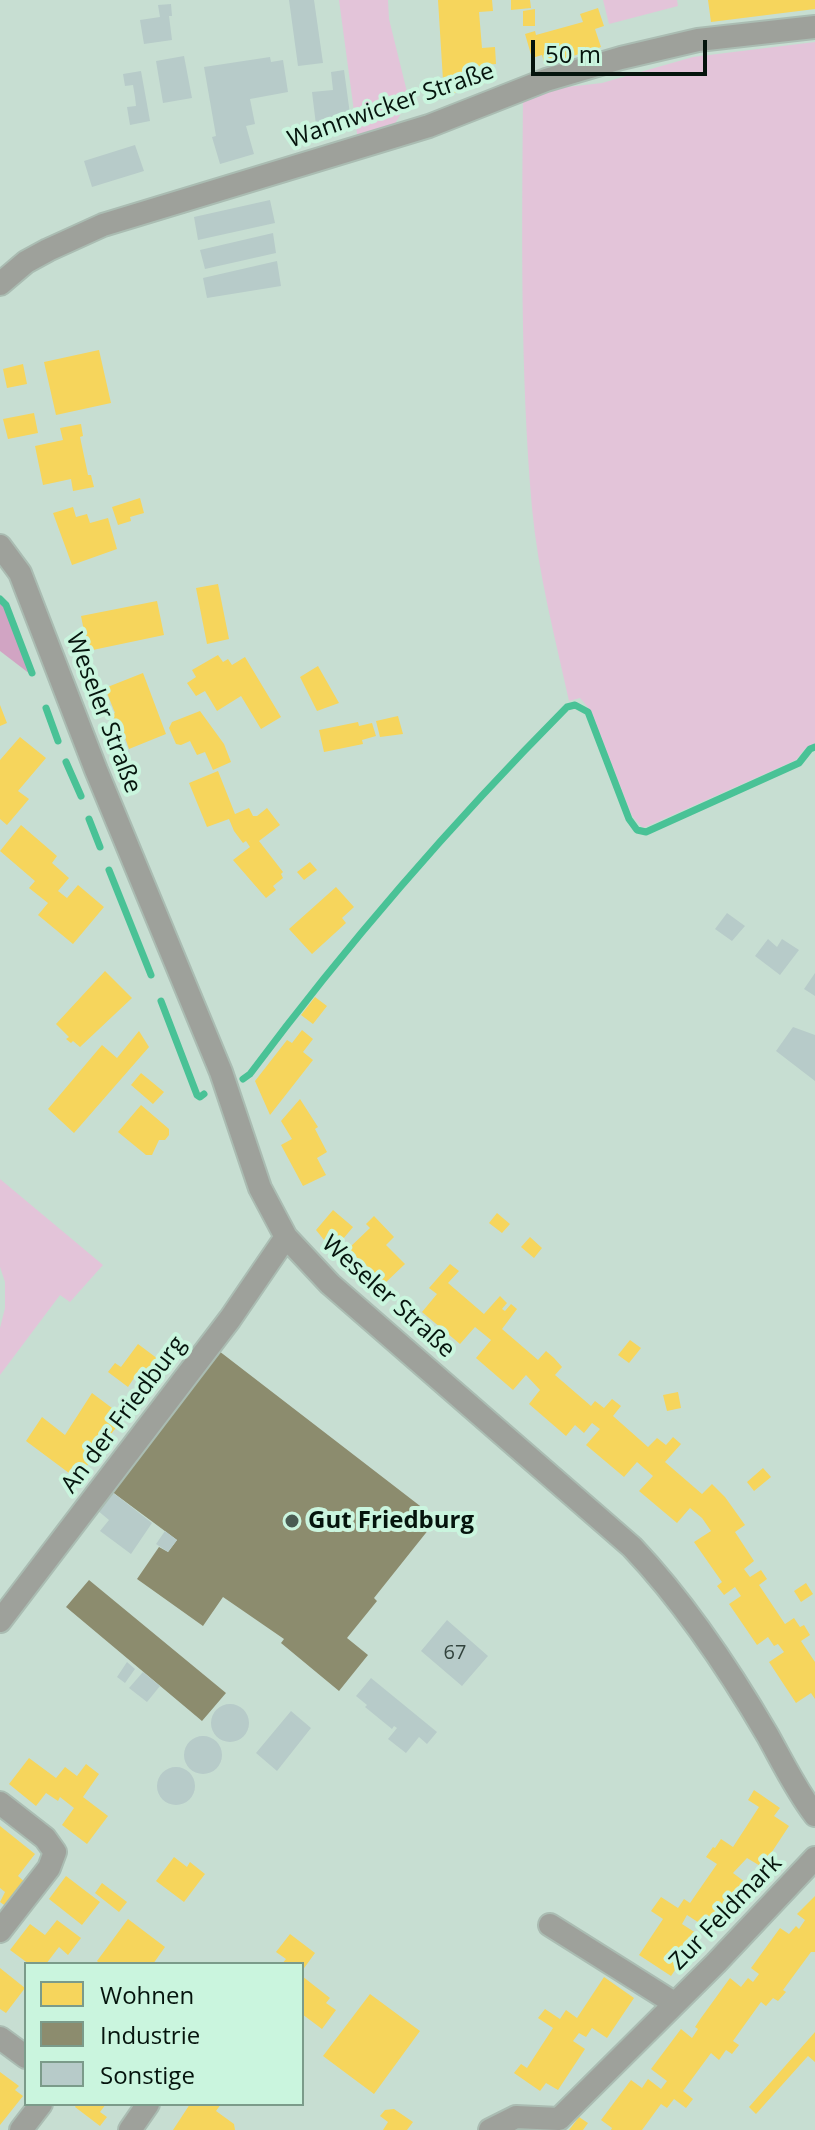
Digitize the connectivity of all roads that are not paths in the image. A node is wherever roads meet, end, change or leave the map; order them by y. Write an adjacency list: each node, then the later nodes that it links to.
1 (815, 27): 2 (street, Wannwicker Straße)
2 (0, 284)
3 (0, 546): 4 (street, Weseler Straße)
4 (286, 1237): 5 (street, An der Friedburg); 7 (street, Weseler Straße)
5 (0, 1621)
6 (0, 1803): 10 (street)
7 (815, 1815)
8 (815, 1858): 11 (street, Zur Feldmark)
9 (550, 1925): 11 (street, Zur Feldmark)
10 (0, 1931)
11 (674, 2003): 18 (street, Zur Feldmark)
12 (0, 2038): 13 (street)
13 (24, 2056)
14 (39, 2106): 16 (street)
15 (147, 2106): 17 (street)
16 (21, 2130)
17 (130, 2130)
18 (490, 2130)

